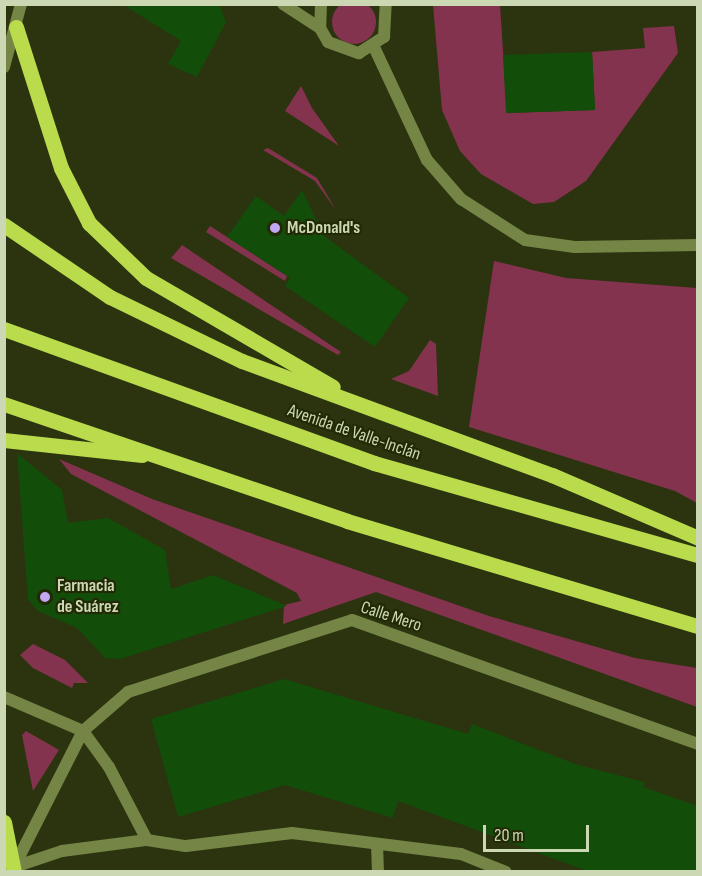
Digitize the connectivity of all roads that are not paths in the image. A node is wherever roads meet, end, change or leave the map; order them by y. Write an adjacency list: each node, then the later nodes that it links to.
1 (21, 4): 6 (street)
2 (283, 4): 5 (street)
3 (321, 4): 5 (street)
4 (386, 4): 7 (street)
5 (320, 28): 7 (street)
6 (10, 31): 8 (street); 13 (main road)
7 (374, 47): 10 (street)
8 (4, 67)
9 (4, 225): 13 (main road)
10 (698, 245)
11 (4, 329): 17 (main road, Avenida de Valle-Inclán)
12 (4, 404): 15 (main road)
13 (381, 413): 16 (main road)
14 (4, 440): 15 (main road)
15 (176, 459): 18 (main road)
16 (698, 538)
17 (698, 555)
18 (698, 626)
19 (4, 697): 20 (street)
20 (83, 731): 21 (street, Calle Mero); 23 (street); 26 (street)
21 (698, 744)
22 (4, 822): 26 (main road)
23 (147, 840): 24 (street); 26 (street)
24 (377, 844): 27 (street); 28 (street)
25 (4, 850): 26 (street)
26 (14, 869)
27 (378, 872)
28 (506, 872)

